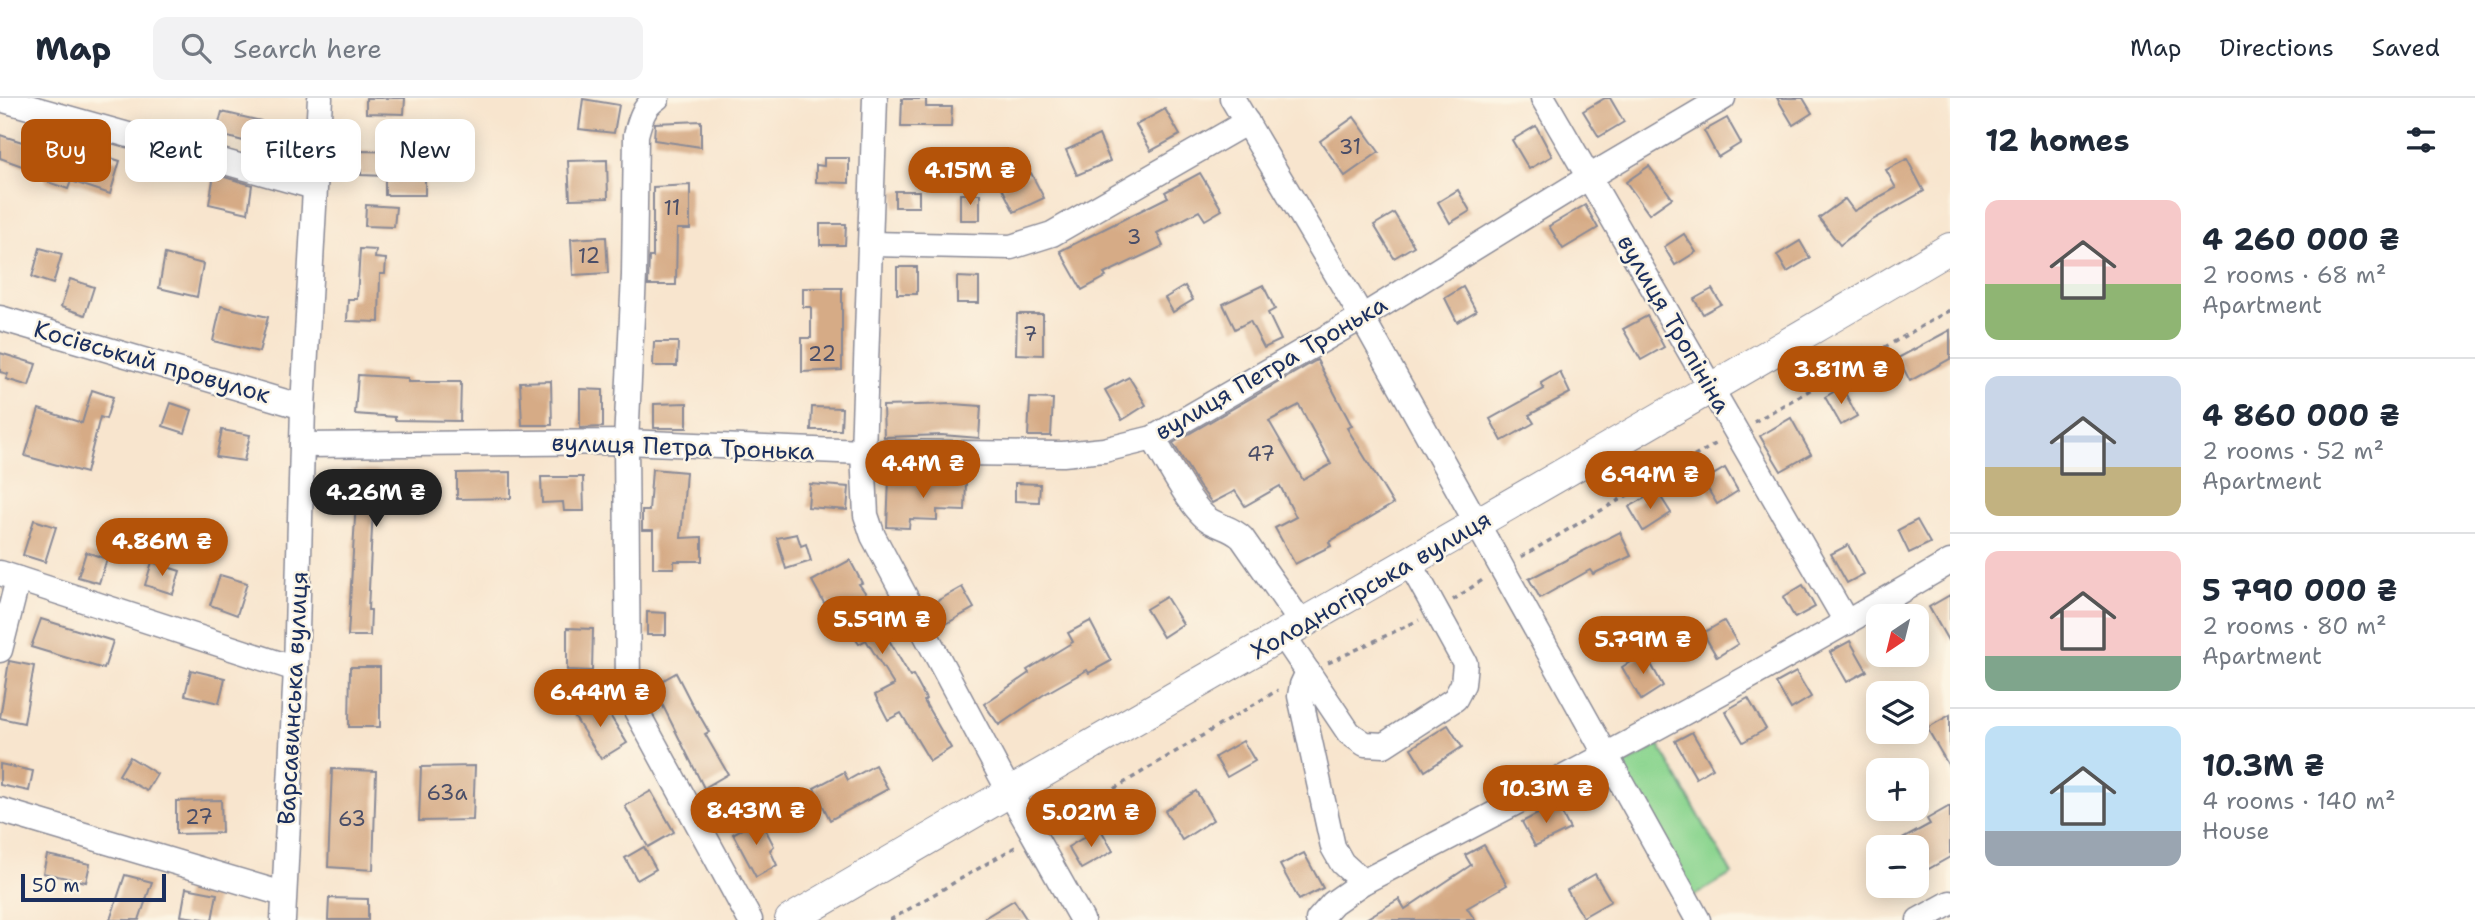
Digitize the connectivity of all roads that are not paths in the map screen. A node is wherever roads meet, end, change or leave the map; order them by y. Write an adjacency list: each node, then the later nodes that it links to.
1 (320, 98): 10 (street, Варсавинська вулиця)
2 (657, 98): 18 (street)
3 (875, 98): 11 (street)
4 (1232, 98): 8 (street)
5 (1543, 98): 9 (street, вулиця Тропініна)
6 (1723, 98): 9 (street, вулиця Петра Тронька)
7 (0, 99): 10 (street)
8 (1247, 122): 11 (street); 13 (street)
9 (1589, 177): 13 (street, вулиця Петра Тронька); 15 (street, вулиця Тропініна)
10 (314, 187): 16 (street, Варсавинська вулиця)
11 (871, 243): 20 (street)
12 (1950, 248): 15 (main road, Холодногірська вулиця)
13 (1362, 317): 17 (street, вулиця Петра Тронька); 21 (street)
14 (0, 318): 16 (street, Косівський провулок)
15 (1712, 389): 21 (main road, Холодногірська вулиця); 25 (street, вулиця Тропініна)
16 (303, 407): 19 (street, Варсавинська вулиця)
17 (1153, 438): 20 (street, вулиця Петра Тронька); 26 (street)
18 (626, 442): 19 (street, вулиця Петра Тронька); 20 (street, вулиця Петра Тронька); 37 (street)
19 (302, 445): 28 (street, Варсавинська вулиця)
20 (863, 452): 31 (street)
21 (1477, 524): 23 (main road, Холодногірська вулиця); 30 (street)
22 (1950, 562): 25 (street)
23 (1410, 563): 26 (main road, Холодногірська вулиця); 29 (street)
24 (9, 576): 27 (street); 28 (street)
25 (1847, 623): 30 (street)
26 (1293, 629): 29 (street); 31 (main road, Холодногірська вулиця)
27 (0, 650)
28 (296, 669): 34 (street, Варсавинська вулиця)
29 (1308, 672): 33 (street)
30 (1608, 756): 33 (street); 41 (street)
31 (1009, 791): 38 (main road, Холодногірська вулиця); 39 (street)
32 (0, 810): 34 (street)
33 (1363, 882): 40 (street)
34 (283, 894): 36 (street, Варсавинська вулиця)
35 (1950, 903): 42 (street)
36 (283, 920)
37 (750, 920)
38 (790, 920)
39 (1082, 920)
40 (1318, 920)
41 (1698, 920)
42 (1919, 920)

